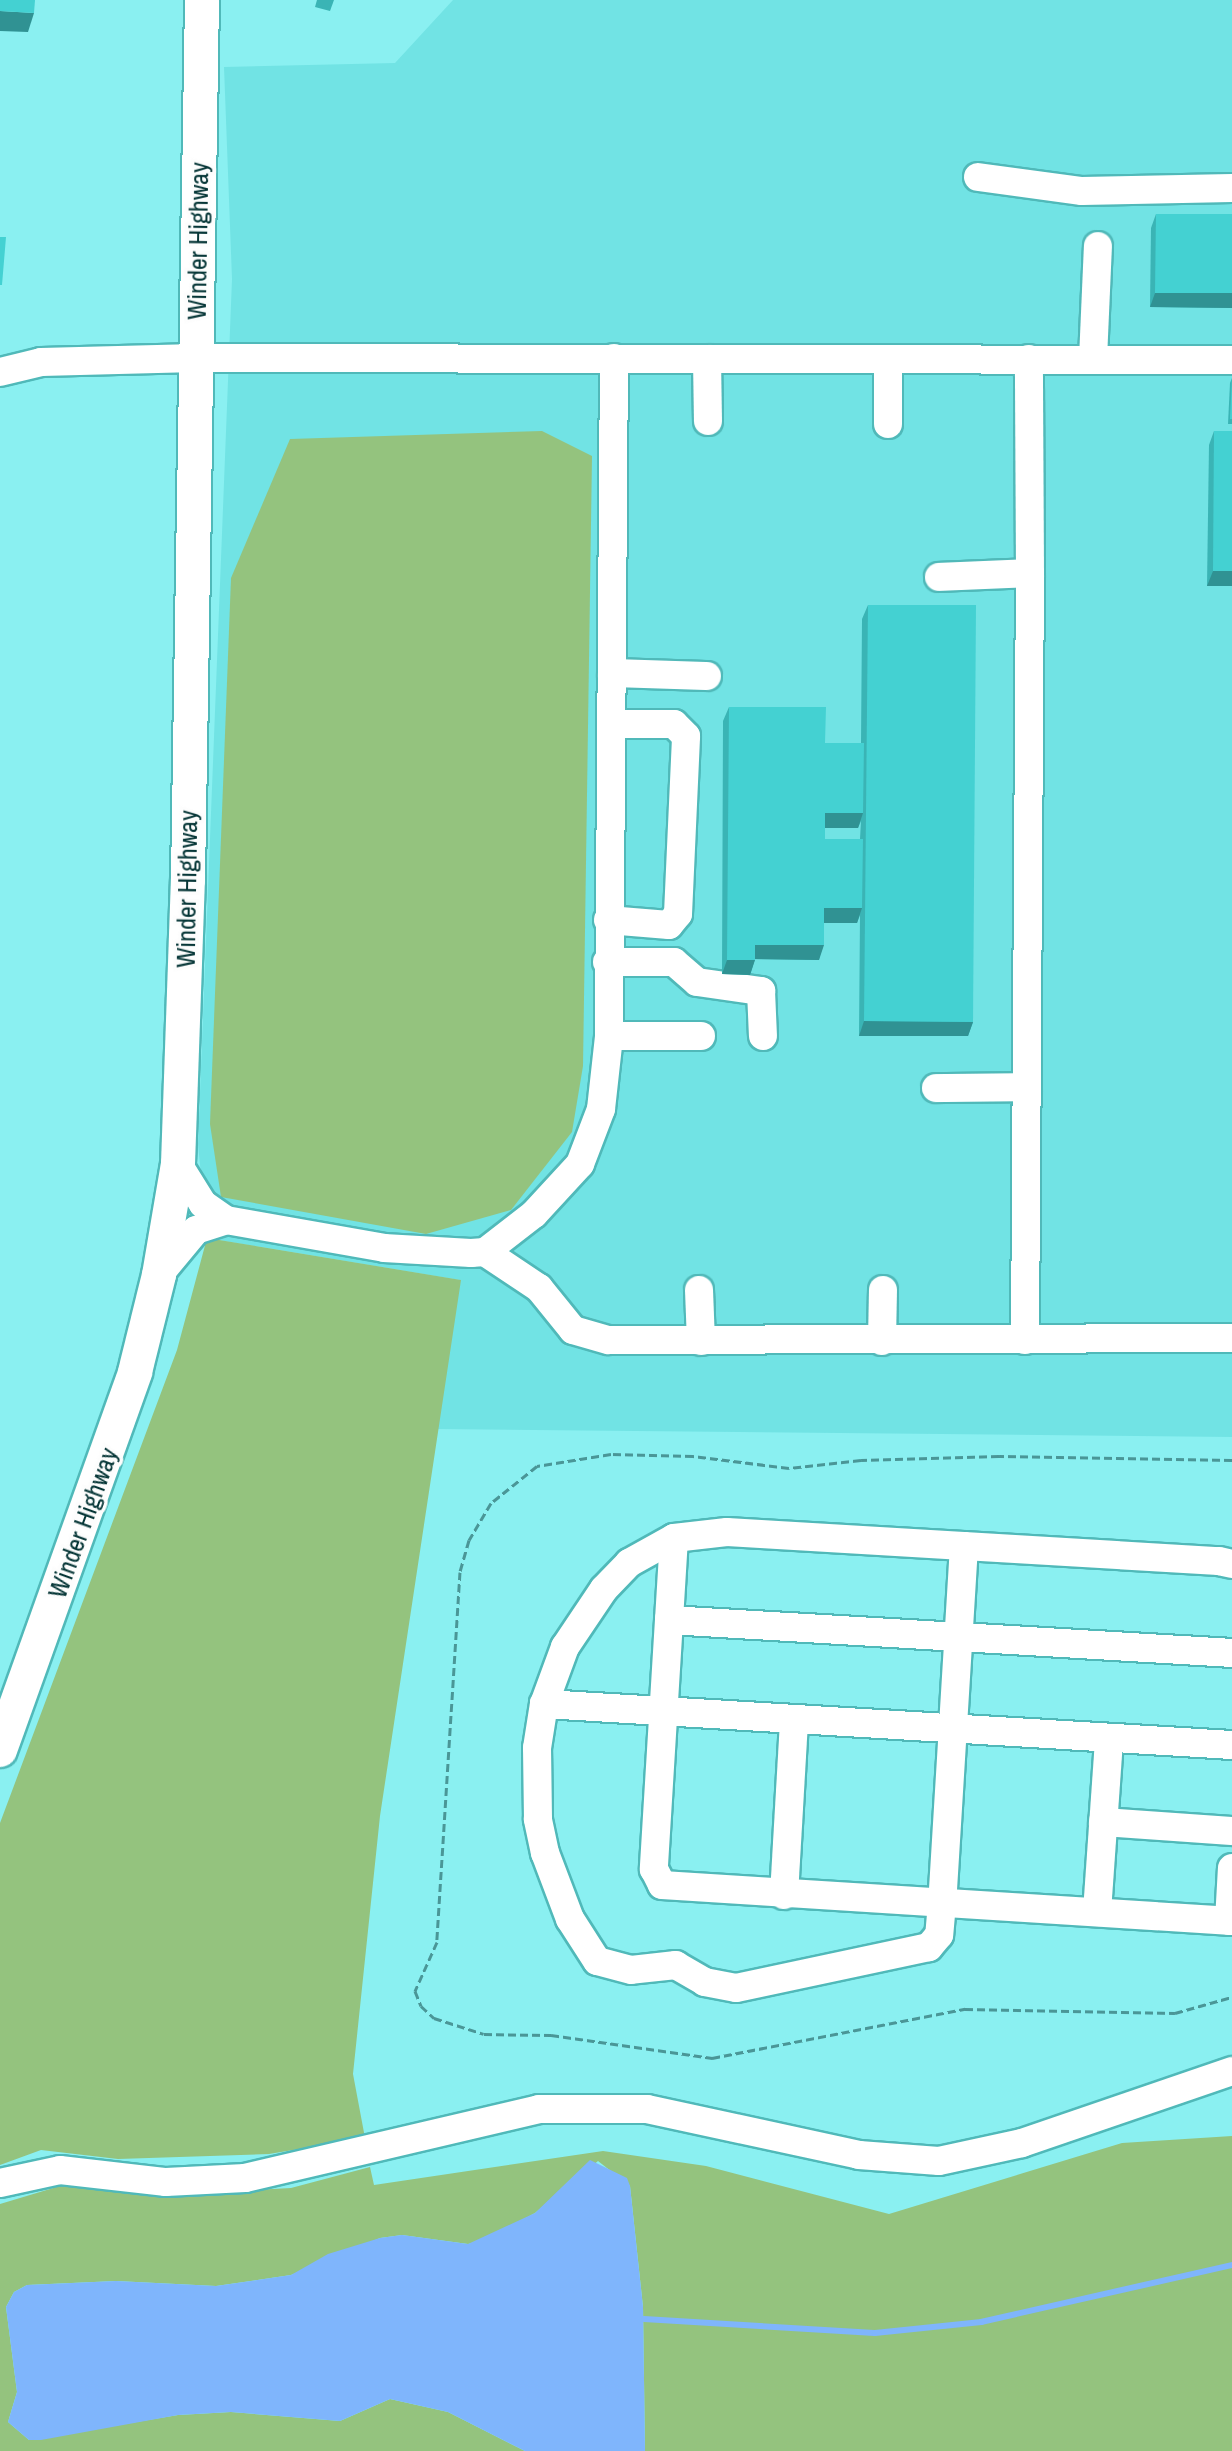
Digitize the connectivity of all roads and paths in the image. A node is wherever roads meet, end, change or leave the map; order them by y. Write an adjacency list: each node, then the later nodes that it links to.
1 (202, 0): 5 (main road, Winder Highway)
2 (978, 177): 3 (street)
3 (1232, 188)
4 (1098, 246): 10 (street)
5 (196, 358): 6 (street); 12 (street); 27 (main road, Winder Highway)
6 (614, 358): 7 (street); 17 (street)
7 (707, 359): 8 (street); 13 (street)
8 (888, 359): 9 (street); 14 (street)
9 (1029, 359): 10 (street); 15 (street)
10 (1093, 359): 11 (street)
11 (1232, 360)
12 (0, 372)
13 (708, 421)
14 (888, 424)
15 (1030, 573): 16 (street); 25 (street)
16 (939, 577)
17 (612, 673): 18 (street); 19 (street)
18 (707, 676)
19 (611, 724): 20 (street); 20 (street)
20 (608, 920): 21 (street)
21 (607, 962): 22 (street); 24 (street)
22 (609, 1036): 23 (street); 29 (street)
23 (701, 1036)
24 (763, 1036)
25 (1027, 1087): 26 (street); 34 (street)
26 (936, 1088)
27 (178, 1164): 28 (street); 30 (main road, Winder Highway)
28 (226, 1220): 29 (street); 30 (street)
29 (485, 1252): 35 (street)
30 (159, 1275): 50 (main road, Winder Highway)
31 (699, 1290): 35 (street)
32 (883, 1290): 36 (street)
33 (1232, 1338): 34 (street)
34 (1025, 1340): 36 (street)
35 (701, 1341): 36 (street)
36 (882, 1341)
37 (1232, 1460): 58 (path)
38 (674, 1538): 39 (street); 41 (street); 44 (street)
39 (964, 1546): 40 (street); 42 (street)
40 (1232, 1564)
41 (669, 1620): 42 (street); 45 (street)
42 (959, 1637): 43 (street); 47 (street)
43 (1232, 1653)
44 (544, 1704): 45 (street); 55 (street)
45 (662, 1710): 46 (street); 54 (street)
46 (794, 1719): 47 (street); 54 (street)
47 (952, 1729): 48 (street); 55 (street)
48 (1109, 1739): 49 (street); 51 (street)
49 (1232, 1745)
50 (0, 1750)
51 (1103, 1822): 52 (street); 56 (street)
52 (1232, 1831)
53 (1232, 1868): 57 (street)
54 (784, 1895): 55 (street)
55 (942, 1903): 56 (street)
56 (1097, 1912): 57 (street)
57 (1230, 1921)
58 (1232, 1997)
59 (1232, 2071): 60 (street)
60 (0, 2183)

